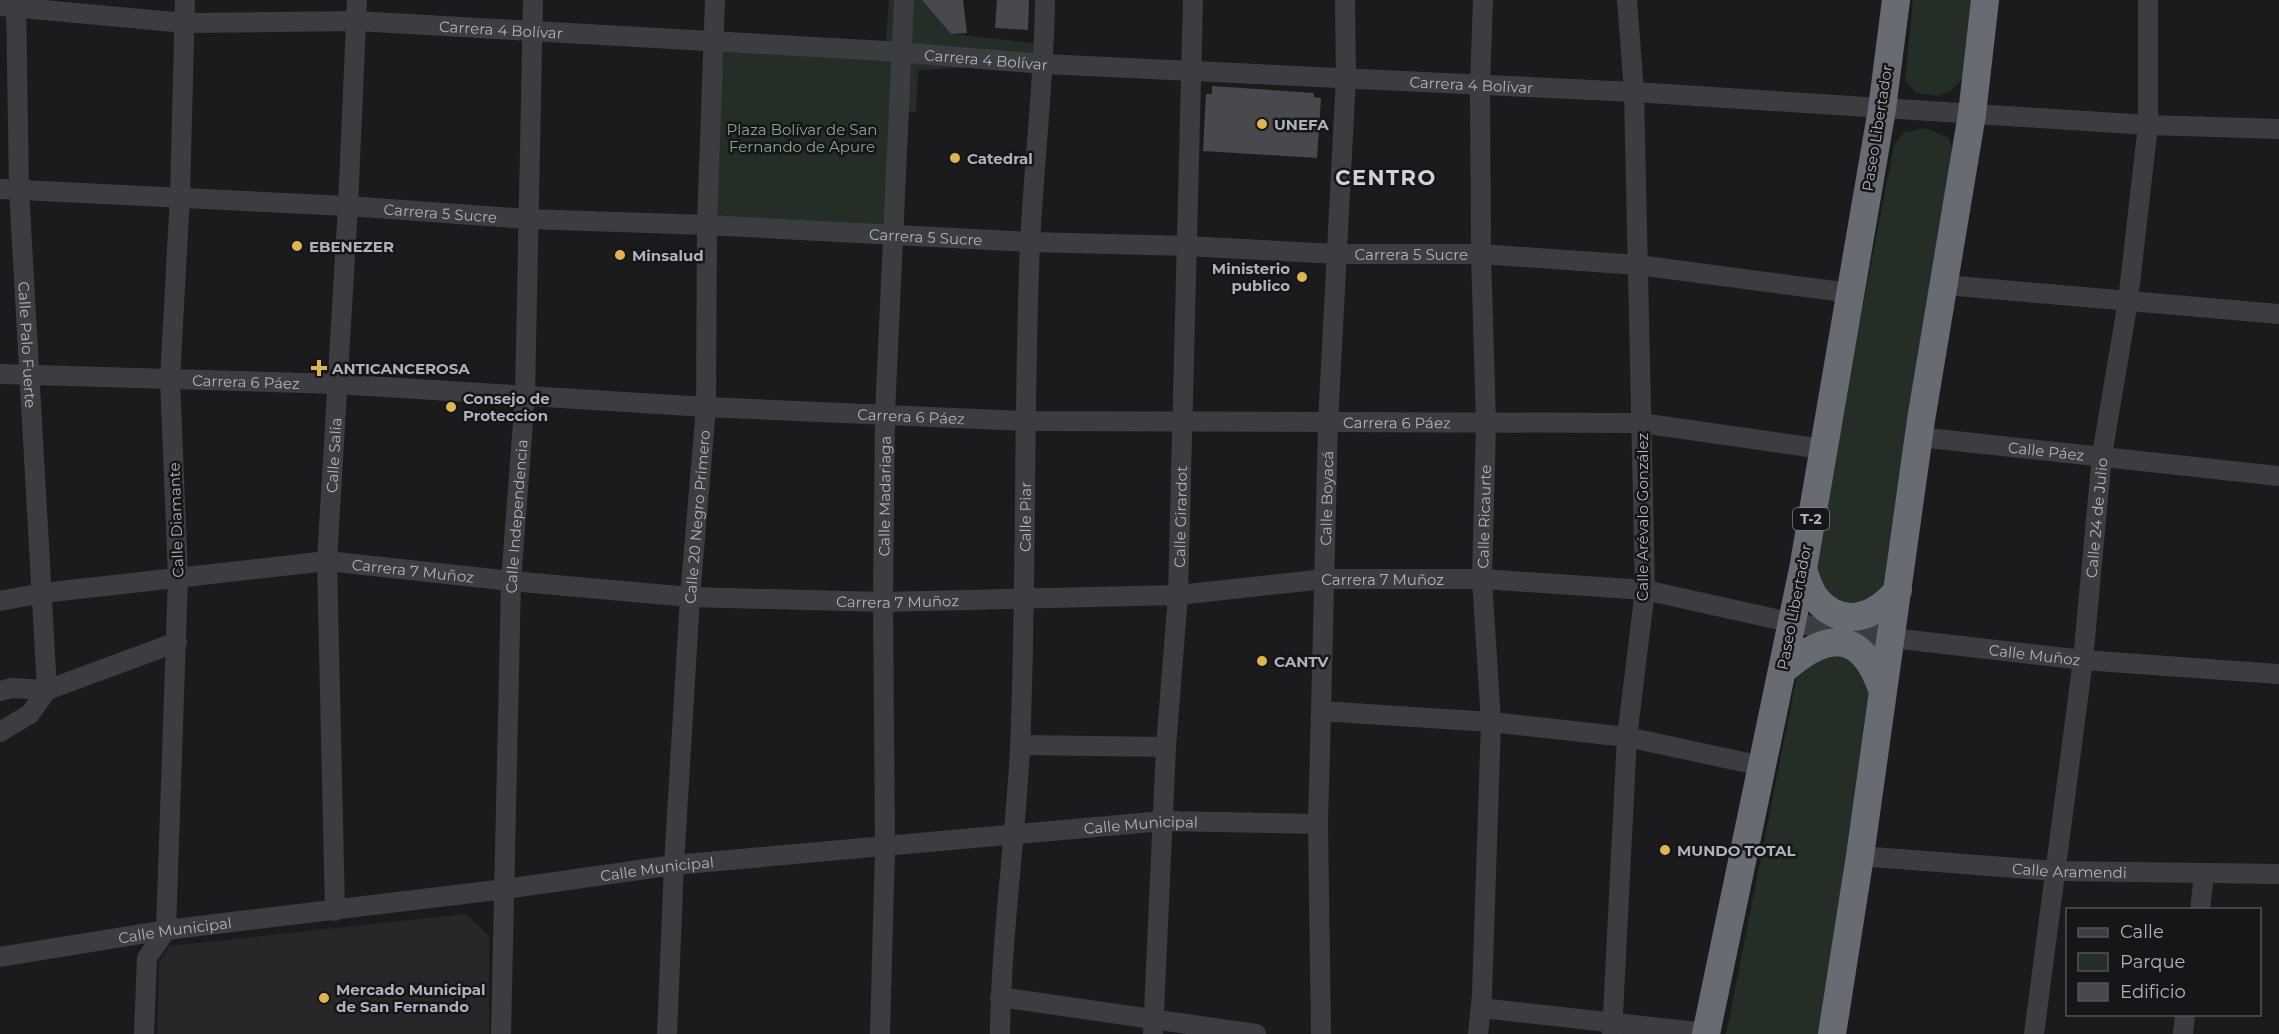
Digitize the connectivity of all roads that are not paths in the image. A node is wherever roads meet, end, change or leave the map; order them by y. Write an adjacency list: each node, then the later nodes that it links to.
1 (185, 0): 16 (street, Calle Diamante)
2 (357, 0): 15 (street, Calle Salia)
3 (533, 0): 17 (street, Calle Independencia)
4 (714, 0): 18 (street, Calle 20 Negro Primero)
5 (904, 0): 19 (street, Calle Madariaga)
6 (1045, 0): 20 (street, Calle Piar)
7 (1193, 0): 21 (street, Calle Girardot)
8 (1346, 0): 22 (street, Calle Boyacá)
9 (1483, 0): 23 (street, Calle Ricaurte)
10 (1627, 0): 24 (street, Calle Arévalo González)
11 (1896, 0): 25 (highway, Paseo Libertador / T-2)
12 (1984, 0): 26 (highway)
13 (2148, 0): 27 (street, Calle 24 de Julio)
14 (11, 4): 16 (street, Carrera 4 Bolívar); 29 (street, Calle Palo Fuerte)
15 (357, 21): 16 (street, Carrera 4 Bolívar); 17 (street, Carrera 4 Bolívar); 31 (street, Calle Salia)
16 (185, 23): 30 (street, Calle Diamante)
17 (532, 31): 18 (street, Carrera 4 Bolívar); 32 (street, Calle Independencia)
18 (713, 42): 19 (street, Carrera 4 Bolívar); 33 (street, Calle 20 Negro Primero)
19 (903, 53): 20 (street, Carrera 4 Bolívar); 34 (street, Calle Madariaga)
20 (1044, 64): 21 (street, Carrera 4 Bolívar); 35 (street, Calle Piar)
21 (1192, 72): 22 (street, Carrera 4 Bolívar); 36 (street, Calle Girardot)
22 (1346, 77): 23 (street, Carrera 4 Bolívar); 37 (street, Calle Boyacá)
23 (1480, 85): 24 (street, Carrera 4 Bolívar); 38 (street, Calle Ricaurte)
24 (1634, 92): 25 (street, Carrera 4 Bolívar); 39 (street, Calle Arévalo González)
25 (1882, 109): 26 (street, Carrera 4 Bolívar); 41 (highway, Paseo Libertador / T-2)
26 (1972, 114): 27 (street, Carrera 4 Bolívar); 40 (highway)
27 (2148, 125): 28 (street, Carrera 4 Bolívar); 42 (street, Calle 24 de Julio)
28 (2279, 129)
29 (9, 189): 30 (street, Carrera 5 Sucre); 45 (street, Calle Palo Fuerte)
30 (180, 196): 31 (street, Carrera 5 Sucre); 46 (street, Calle Diamante)
31 (348, 206): 32 (street, Carrera 5 Sucre); 47 (street, Calle Salia)
32 (527, 219): 33 (street, Carrera 5 Sucre); 48 (street, Calle Independencia)
33 (707, 225): 34 (street, Carrera 5 Sucre); 49 (street, Calle 20 Negro Primero)
34 (891, 235): 35 (street, Carrera 5 Sucre); 50 (street, Calle Madariaga)
35 (1030, 242): 36 (street, Carrera 5 Sucre); 51 (street, Calle Piar)
36 (1187, 246): 37 (street, Carrera 5 Sucre); 52 (street, Calle Girardot)
37 (1338, 254): 38 (street, Carrera 5 Sucre); 53 (street, Calle Boyacá)
38 (1481, 254): 39 (street, Carrera 5 Sucre); 54 (street, Calle Ricaurte)
39 (1638, 265): 41 (street, Carrera 5 Sucre); 55 (street, Calle Arévalo González)
40 (1945, 285): 42 (street); 56 (highway)
41 (1850, 293): 57 (highway, Paseo Libertador / T-2)
42 (2128, 301): 43 (street); 58 (street, Calle 24 de Julio)
43 (2279, 314)
44 (0, 374): 45 (street, Carrera 6 Páez)
45 (27, 375): 46 (street, Carrera 6 Páez); 68 (street, Calle Palo Fuerte)
46 (170, 380): 47 (street, Carrera 6 Páez); 62 (street, Calle Diamante)
47 (336, 384): 48 (street, Carrera 6 Páez); 60 (street, Calle Salia)
48 (525, 396): 49 (street, Carrera 6 Páez); 65 (street, Calle Independencia)
49 (706, 407): 50 (street, Carrera 6 Páez); 70 (street, Calle 20 Negro Primero)
50 (885, 413): 51 (street, Carrera 6 Páez); 73 (street, Calle Madariaga)
51 (1025, 421): 52 (street, Carrera 6 Páez); 71 (street, Calle Piar)
52 (1183, 423): 53 (street, Carrera 6 Páez); 69 (street, Calle Girardot)
53 (1328, 423): 54 (street, Carrera 6 Páez); 63 (street, Calle Boyacá)
54 (1486, 423): 55 (street, Carrera 6 Páez); 64 (street, Calle Ricaurte)
55 (1641, 423): 57 (street, Carrera 6 Páez); 66 (street, Calle Arévalo González)
56 (1919, 437): 58 (street, Calle Páez); 67 (highway)
57 (1822, 449): 61 (highway, Paseo Libertador / T-2)
58 (2102, 455): 59 (street, Calle Páez); 77 (street, Calle 24 de Julio)
59 (2279, 476)
60 (327, 561): 62 (street, Carrera 7 Muñoz); 65 (street, Carrera 7 Muñoz); 101 (street, Calle Salia)
61 (1803, 569): 67 (highway); 74 (highway, Paseo Libertador / T-2)
62 (178, 577): 68 (street, Carrera 7 Muñoz); 76 (street, Calle Diamante)
63 (1324, 579): 64 (street, Carrera 7 Muñoz); 69 (street, Carrera 7 Muñoz); 83 (street, Calle Boyacá)
64 (1482, 579): 66 (street, Carrera 7 Muñoz); 84 (street, Calle Ricaurte)
65 (511, 581): 70 (street, Carrera 7 Muñoz); 99 (street, Calle Independencia)
66 (1645, 590): 74 (street, Carrera 7 Muñoz); 86 (street, Calle Arévalo González)
67 (1898, 590): 75 (highway)
68 (43, 593): 72 (street, Carrera 7 Muñoz); 80 (street, Calle Palo Fuerte)
69 (1178, 595): 71 (street, Carrera 7 Muñoz); 88 (street, Calle Girardot)
70 (690, 597): 73 (street, Carrera 7 Muñoz); 95 (street, Calle 20 Negro Primero)
71 (1023, 600): 73 (street, Carrera 7 Muñoz); 87 (street, Calle Piar)
72 (0, 601)
73 (883, 602): 93 (street, Calle Madariaga)
74 (1793, 622): 75 (street, Calle Muñoz); 78 (highway, Paseo Libertador / T-2)
75 (1892, 638): 77 (street, Calle Muñoz); 82 (highway)
76 (177, 642): 80 (street); 102 (street, Calle Diamante)
77 (2083, 660): 79 (street, Calle Muñoz); 96 (street, Calle 24 de Julio)
78 (1782, 671): 82 (highway); 89 (highway, Paseo Libertador / T-2)
79 (2279, 674)
80 (47, 690): 81 (street); 85 (street)
81 (0, 692)
82 (1883, 692): 94 (highway)
83 (1321, 711): 84 (street); 91 (street, Calle Boyacá)
84 (1491, 722): 86 (street); 105 (street, Calle Ricaurte)
85 (0, 732)
86 (1628, 737): 89 (street); 108 (street, Calle Arévalo González)
87 (1020, 746): 88 (street); 92 (street, Calle Piar)
88 (1166, 747): 90 (street, Calle Girardot)
89 (1762, 766): 109 (highway, Paseo Libertador / T-2)
90 (1163, 821): 91 (street, Calle Municipal); 92 (street, Calle Municipal); 107 (street, Calle Girardot)
91 (1318, 824): 116 (street, Calle Boyacá)
92 (1015, 832): 93 (street, Calle Municipal); 104 (street, Calle Piar)
93 (885, 848): 95 (street, Calle Municipal); 113 (street, Calle Madariaga)
94 (1860, 856): 96 (street, Calle Aramendi); 118 (highway)
95 (674, 865): 99 (street, Calle Municipal); 112 (street, Calle 20 Negro Primero)
96 (2055, 871): 98 (street, Calle Aramendi); 119 (street, Calle 24 de Julio)
97 (2279, 874): 98 (street, Calle Aramendi)
98 (2204, 875): 100 (street)
99 (505, 889): 101 (street, Calle Municipal); 111 (street, Calle Independencia)
100 (2200, 908)
101 (334, 911): 102 (street, Calle Municipal)
102 (166, 930): 103 (street, Calle Municipal); 110 (street)
103 (0, 957)
104 (1000, 997): 107 (street); 114 (street, Calle Piar)
105 (1481, 1008): 108 (street); 117 (street, Calle Ricaurte)
106 (2186, 1016): 120 (street)
107 (1153, 1027): 115 (street)
108 (1613, 1027): 109 (street)
109 (1706, 1033)
110 (144, 1034)
111 (501, 1034)
112 (667, 1034)
113 (880, 1034)
114 (1000, 1034)
115 (1256, 1034)
116 (1321, 1034)
117 (1478, 1034)
118 (1832, 1034)
119 (2034, 1034)
120 (2183, 1034)

